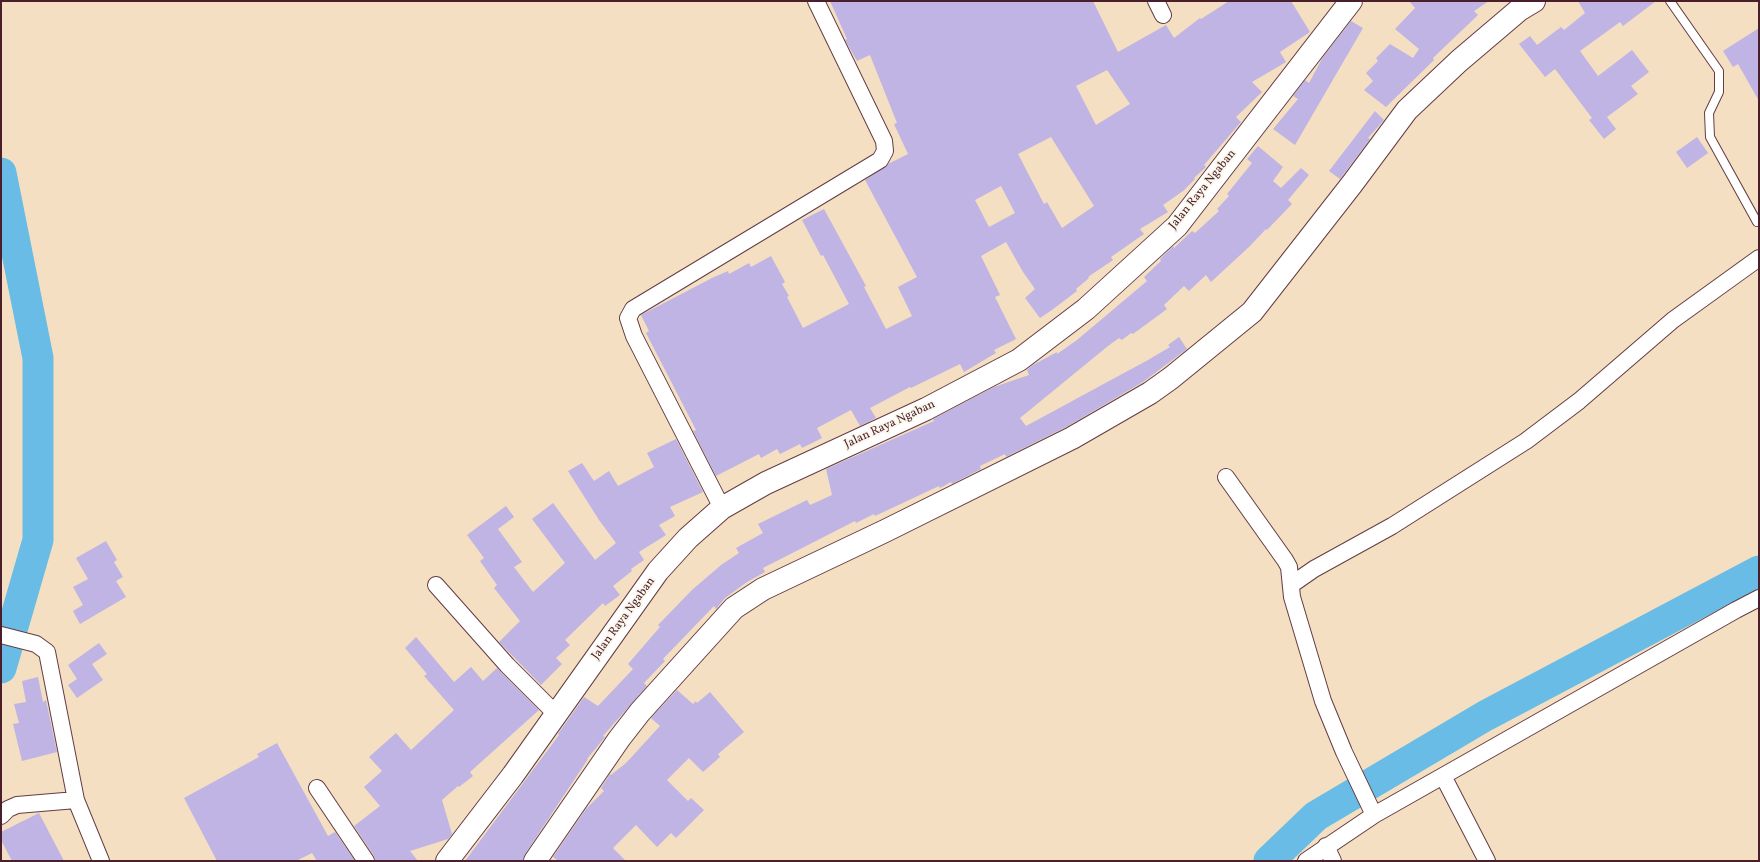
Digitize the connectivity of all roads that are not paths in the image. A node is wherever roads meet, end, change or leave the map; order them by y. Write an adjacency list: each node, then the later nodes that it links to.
1 (816, 1): 10 (street)
2 (1156, 1): 6 (street)
3 (1351, 1): 10 (street, Jalan Raya Ngaban)
4 (1534, 1): 25 (street)
5 (1670, 1): 7 (lane)
6 (1163, 15)
7 (1757, 222)
8 (1759, 258): 12 (street)
9 (1226, 477): 12 (street)
10 (722, 508): 15 (street, Jalan Raya Ngaban)
11 (436, 585): 15 (street)
12 (1291, 585): 19 (street)
13 (1759, 598): 16 (street)
14 (1, 635): 18 (street)
15 (556, 714): 24 (street, Jalan Raya Ngaban)
16 (1443, 776): 19 (street); 28 (street)
17 (317, 788): 23 (street)
18 (79, 807): 20 (street); 22 (street)
19 (1374, 815): 21 (street)
20 (1, 816)
21 (1326, 846): 26 (street); 27 (street)
22 (101, 861)
23 (366, 861)
24 (447, 861)
25 (534, 861)
26 (1306, 861)
27 (1333, 861)
28 (1487, 861)

